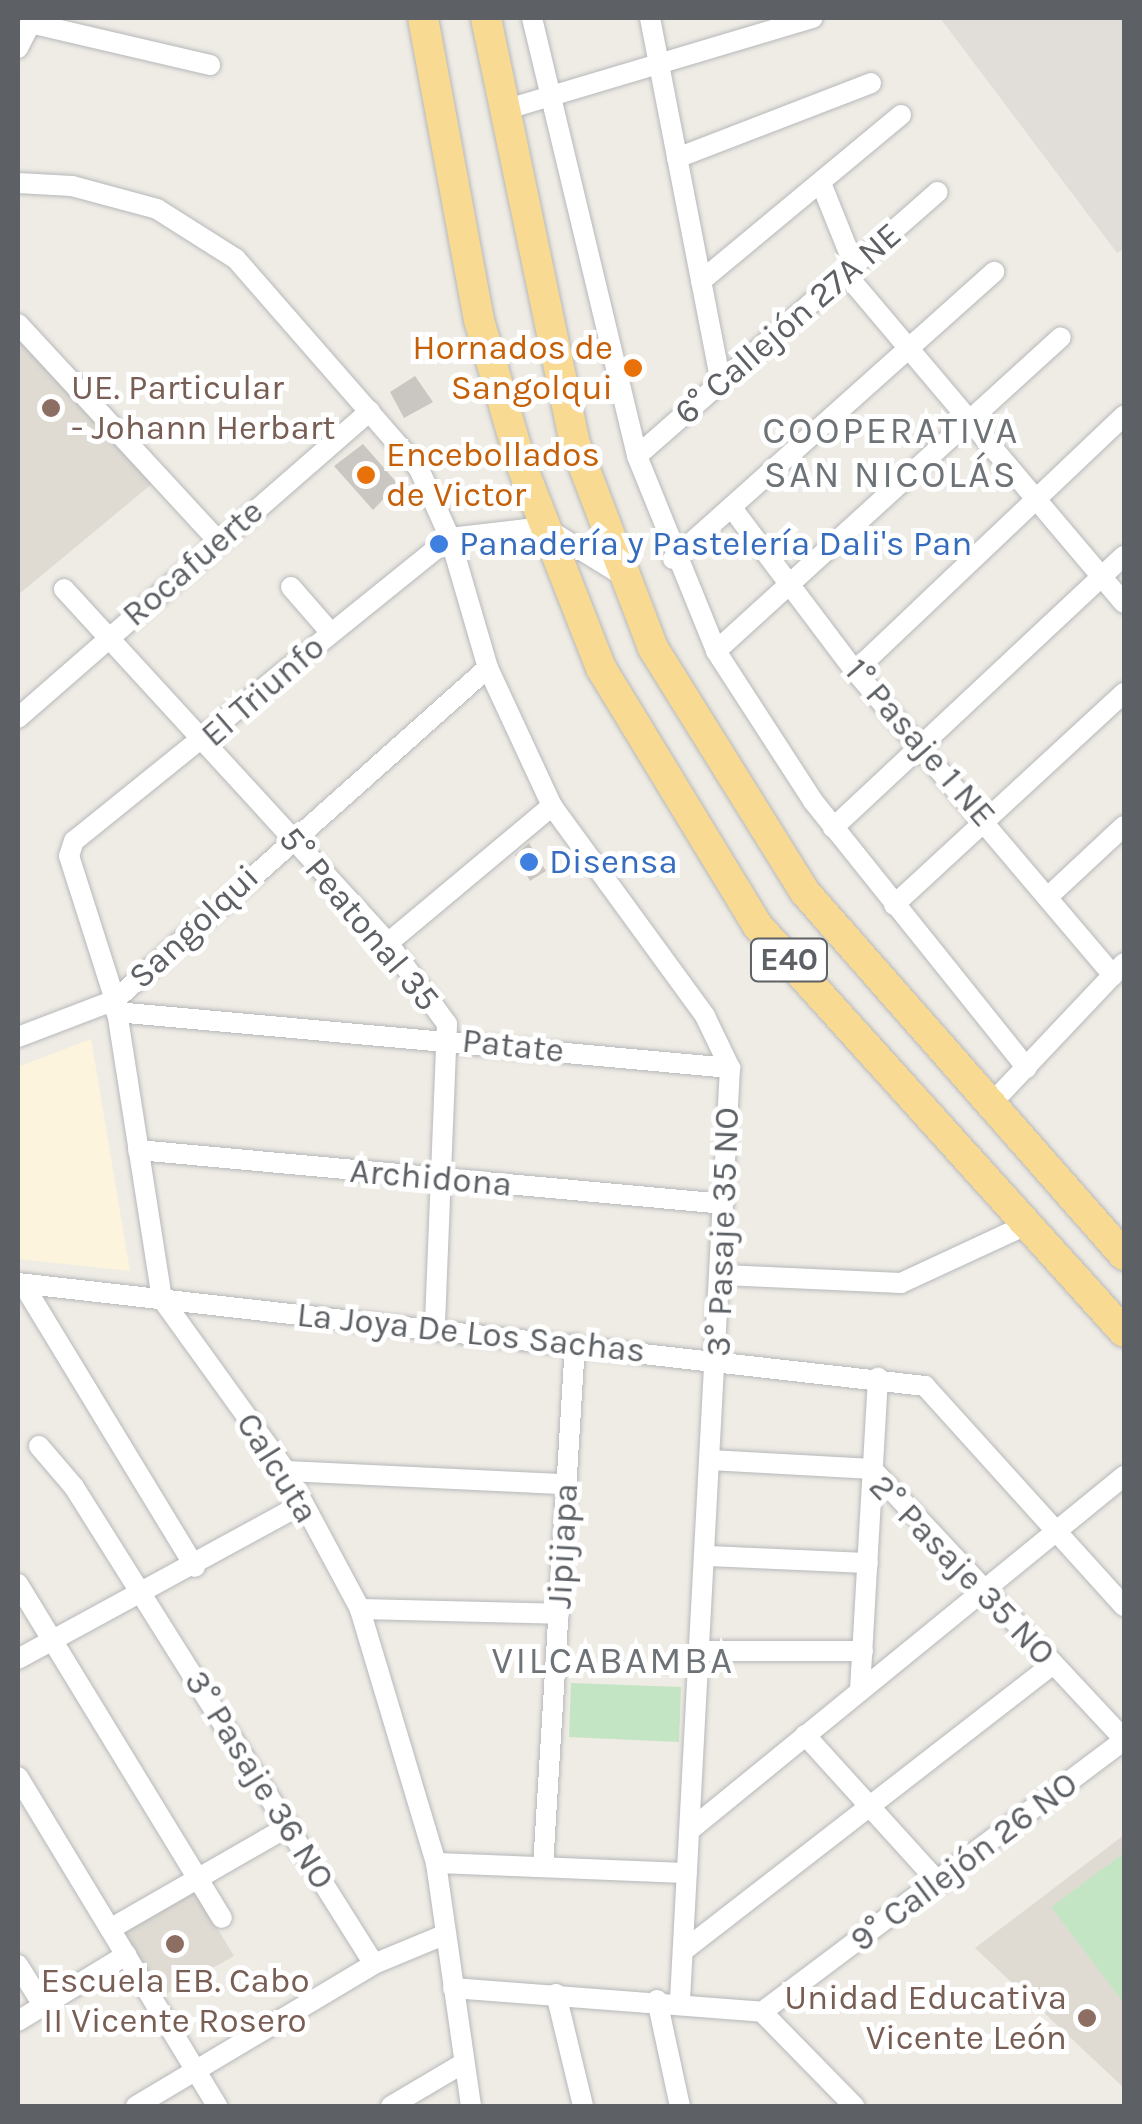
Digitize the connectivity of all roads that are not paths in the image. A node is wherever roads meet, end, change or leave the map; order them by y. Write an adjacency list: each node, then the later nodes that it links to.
1 (423, 18): 32 (highway, E40)
2 (486, 18): 13 (highway, E40)
3 (532, 18): 12 (street)
4 (650, 18): 10 (street)
5 (814, 18): 7 (street)
6 (32, 20): 8 (street); 9 (street)
7 (753, 27): 10 (street)
8 (18, 48)
9 (210, 65)
10 (660, 70): 12 (street); 15 (street)
11 (870, 83): 15 (street)
12 (548, 101): 13 (street); 29 (street)
13 (504, 110): 37 (highway, E40)
14 (900, 115): 17 (street)
15 (677, 158): 21 (street)
16 (18, 183): 26 (street, 3° Pasaje 35 NO)
17 (821, 183): 19 (street); 21 (street)
18 (938, 192): 19 (street, 6° Callejón 27A NE)
19 (850, 269): 24 (street); 25 (street, 6° Callejón 27A NE)
20 (994, 272): 24 (street)
21 (701, 280): 25 (street)
22 (18, 324): 34 (street)
23 (1061, 337): 28 (street)
24 (902, 350): 28 (street); 31 (street)
25 (721, 382): 29 (street, 6° Callejón 27A NE)
26 (370, 411): 33 (street, 3° Pasaje 35 NO); 34 (street, Rocafuerte)
27 (1124, 416): 30 (street)
28 (967, 422): 30 (street); 39 (street)
29 (637, 456): 36 (street)
30 (1033, 500): 38 (street); 47 (street)
31 (732, 508): 36 (street); 39 (street, 1° Pasaje 1 NE)
32 (544, 527): 33 (street); 37 (street); 71 (highway, E40)
33 (450, 538): 43 (street, El Triunfo); 46 (street, 3° Pasaje 35 NO)
34 (218, 541): 44 (street, Rocafuerte)
35 (1124, 556): 38 (street)
36 (673, 559): 45 (street)
37 (622, 575): 67 (highway, E40)
38 (1102, 579): 42 (street); 51 (street)
39 (788, 585): 45 (street); 47 (street, 1° Pasaje 1 NE)
40 (291, 587): 43 (street)
41 (64, 590): 44 (street, 5° Peatonal 35)
42 (1124, 603)
43 (331, 633): 50 (street, El Triunfo)
44 (109, 636): 49 (street, Rocafuerte); 50 (street, 5° Peatonal 35)
45 (716, 651): 55 (street)
46 (488, 668): 52 (street, 3° Pasaje 35 NO); 56 (street, Sangolqui)
47 (855, 671): 51 (street, 1° Pasaje 1 NE)
48 (1124, 693): 53 (street)
49 (18, 718)
50 (207, 741): 56 (street, 5° Peatonal 35); 57 (street, El Triunfo)
51 (925, 747): 53 (street, 1° Pasaje 1 NE); 55 (street)
52 (552, 806): 60 (street); 65 (street, 3° Pasaje 35 NO)
53 (988, 818): 58 (street, 1° Pasaje 1 NE); 59 (street)
54 (1124, 826): 58 (street)
55 (833, 828): 59 (street)
56 (292, 837): 60 (street, 5° Peatonal 35); 62 (street, Sangolqui)
57 (74, 841): 62 (street, Calcuta)
58 (1050, 895): 61 (street, 1° Pasaje 1 NE)
59 (894, 905): 66 (street)
60 (388, 943): 64 (street, 5° Peatonal 35)
61 (1119, 969): 66 (street)
62 (116, 1006): 63 (street, Sangolqui); 64 (street, Patate); 68 (street, Calcuta)
63 (18, 1037)
64 (450, 1039): 65 (street, Patate); 69 (street, 5° Peatonal 35)
65 (730, 1068): 70 (street, 3° Pasaje 35 NO)
66 (1027, 1068): 67 (street)
67 (988, 1108): 72 (highway, E40)
68 (138, 1150): 69 (street, Archidona); 75 (street, Calcuta)
69 (441, 1180): 70 (street, Archidona); 76 (street, 5° Peatonal 35)
70 (724, 1204): 73 (street, 3° Pasaje 35 NO)
71 (1028, 1224): 73 (street); 77 (highway, E40)
72 (1124, 1255)
73 (723, 1276): 79 (street, 3° Pasaje 35 NO)
74 (20, 1283): 75 (street, La Joya De Los Sachas); 91 (street)
75 (162, 1299): 76 (street, La Joya De Los Sachas); 84 (street, Calcuta)
76 (436, 1329): 78 (street, La Joya De Los Sachas)
77 (1124, 1332)
78 (575, 1344): 79 (street, La Joya De Los Sachas); 86 (street, Jipijapa)
79 (718, 1360): 80 (street, La Joya De Los Sachas); 82 (street, 3° Pasaje 35 NO)
80 (878, 1378): 83 (street); 88 (street, La Joya De Los Sachas)
81 (39, 1446): 94 (street, 3° Pasaje 36 NO)
82 (711, 1460): 83 (street, 2° Pasaje 35 NO); 89 (street, 3° Pasaje 35 NO)
83 (872, 1469): 90 (street); 93 (street, 2° Pasaje 35 NO)
84 (286, 1471): 86 (street); 87 (street, Calcuta)
85 (1124, 1476): 88 (street)
86 (566, 1484): 97 (street, Jipijapa)
87 (302, 1504): 91 (street); 96 (street, Calcuta)
88 (1058, 1531): 93 (street); 95 (street)
89 (706, 1556): 90 (street); 99 (street, 3° Pasaje 35 NO)
90 (868, 1562): 100 (street)
91 (195, 1567): 94 (street)
92 (18, 1584): 98 (street)
93 (983, 1590): 102 (street, 2° Pasaje 35 NO); 103 (street)
94 (144, 1596): 98 (street); 108 (street, 3° Pasaje 36 NO)
95 (1124, 1606)
96 (360, 1608): 97 (street); 110 (street, Calcuta)
97 (558, 1614): 111 (street, Jipijapa)
98 (52, 1641): 101 (street); 113 (street)
99 (701, 1651): 100 (street); 109 (street, 3° Pasaje 35 NO)
100 (863, 1651): 103 (street)
101 (18, 1658)
102 (1053, 1664): 105 (street, 2° Pasaje 35 NO); 107 (street)
103 (860, 1690): 104 (street)
104 (805, 1736): 107 (street); 109 (street)
105 (1124, 1739): 114 (street, 9° Callejón 26 NO)
106 (18, 1777): 116 (street)
107 (870, 1806): 114 (street); 118 (street)
108 (289, 1826): 113 (street); 120 (street, 3° Pasaje 36 NO)
109 (690, 1830): 112 (street, 3° Pasaje 35 NO)
110 (436, 1863): 111 (street); 117 (street, Calcuta)
111 (543, 1866): 112 (street)
112 (687, 1873): 118 (street, 3° Pasaje 35 NO)
113 (197, 1879): 115 (street); 116 (street)
114 (939, 1882): 127 (street, 9° Callejón 26 NO)
115 (222, 1918)
116 (110, 1929): 119 (street)
117 (446, 1934): 120 (street); 122 (street, Calcuta)
118 (682, 1951): 125 (street, 3° Pasaje 35 NO)
119 (126, 1955): 126 (street); 130 (street)
120 (374, 1964): 130 (street)
121 (18, 1965): 126 (street)
122 (452, 1988): 123 (street); 129 (street, Calcuta)
123 (556, 1994): 124 (street); 136 (street)
124 (657, 2000): 125 (street); 137 (street)
125 (680, 2001): 127 (street)
126 (43, 2005): 128 (street)
127 (762, 2012): 131 (street)
128 (18, 2021)
129 (462, 2064): 134 (street); 135 (street, Calcuta)
130 (195, 2070): 132 (street); 133 (street)
131 (844, 2104)
132 (136, 2106)
133 (217, 2106)
134 (390, 2106)
135 (471, 2106)
136 (583, 2106)
137 (680, 2106)

